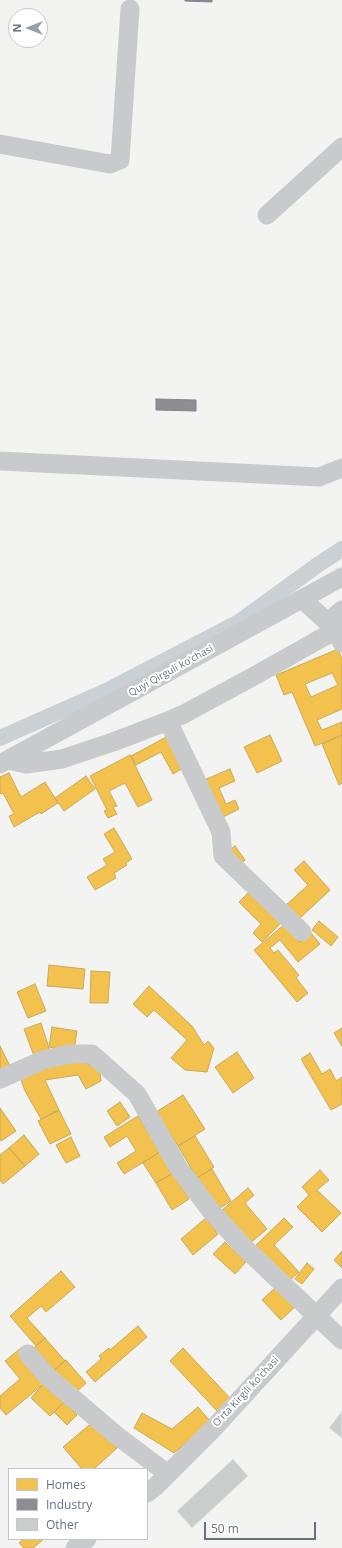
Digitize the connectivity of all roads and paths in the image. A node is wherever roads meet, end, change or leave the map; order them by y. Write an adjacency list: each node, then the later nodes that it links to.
1 (130, 9): 2 (street)
2 (0, 144)
3 (342, 147): 4 (street)
4 (267, 215)
5 (0, 461): 6 (street)
6 (342, 468)
7 (342, 577): 8 (street, Quyi Qirguli koʻchasi)
8 (302, 599): 9 (street); 11 (street, Quyi Qirguli koʻchasi)
9 (337, 626): 10 (street)
10 (168, 721): 11 (street); 12 (street)
11 (4, 762)
12 (302, 932)
13 (0, 1079): 15 (street)
14 (342, 1288): 15 (street, Oʻrta Kirgili koʻchasi)
15 (317, 1316): 16 (street); 18 (street, Oʻrta Kirgili koʻchasi)
16 (342, 1340)
17 (28, 1354): 18 (street)
18 (168, 1474): 19 (street, Oʻrta Kirgili koʻchasi)
19 (148, 1492)
20 (86, 1540): 21 (street)
21 (75, 1548)

